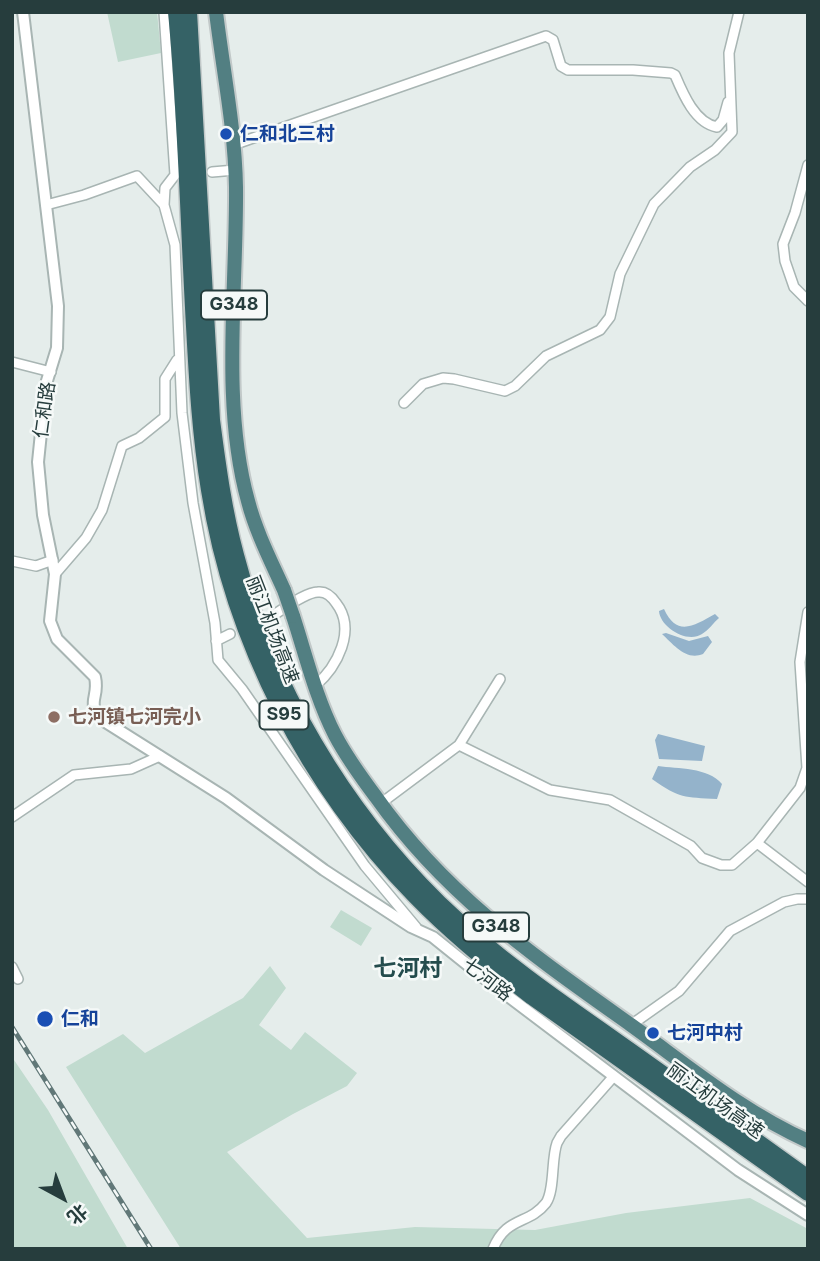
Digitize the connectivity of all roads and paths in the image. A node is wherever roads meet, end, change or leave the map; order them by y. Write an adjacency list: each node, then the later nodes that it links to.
1 (23, 12): 12 (street, 仁和路)
2 (164, 12): 13 (street)
3 (177, 12): 42 (highway, 丽江机场高速 / S95)
4 (189, 12): 41 (highway, 丽江机场高速 / S95)
5 (216, 12): 8 (highway, G348)
6 (738, 12): 7 (street)
7 (731, 93): 8 (street); 18 (street)
8 (233, 145): 10 (highway, G348)
9 (808, 165): 14 (street)
10 (235, 170): 11 (street); 27 (highway, G348, bridge)
11 (212, 172)
12 (46, 205): 13 (street); 17 (street, 仁和路)
13 (164, 205): 15 (street)
14 (808, 302)
15 (178, 359): 21 (street); 25 (street)
16 (12, 362): 17 (street)
17 (51, 372): 19 (street, 仁和路)
18 (404, 403)
19 (53, 560): 20 (street); 21 (street, 仁和路)
20 (12, 561)
21 (55, 574): 29 (street, 仁和路)
22 (808, 612): 32 (street)
23 (269, 618): 27 (street)
24 (230, 634): 25 (street)
25 (216, 641): 35 (street)
26 (500, 679): 28 (street)
27 (315, 686): 30 (highway, G348)
28 (459, 745): 30 (street); 32 (street)
29 (160, 756): 31 (street); 35 (street, 七河路)
30 (380, 804): 38 (highway, G348)
31 (12, 817)
32 (757, 843): 33 (street)
33 (808, 882)
34 (808, 899): 38 (street)
35 (420, 931): 39 (street, 七河路)
36 (12, 967): 37 (street)
37 (19, 979)
38 (631, 1025): 40 (highway, G348)
39 (614, 1076): 43 (street, 七河路); 44 (street)
40 (808, 1140)
41 (808, 1178)
42 (808, 1193)
43 (808, 1215)
44 (493, 1249)

